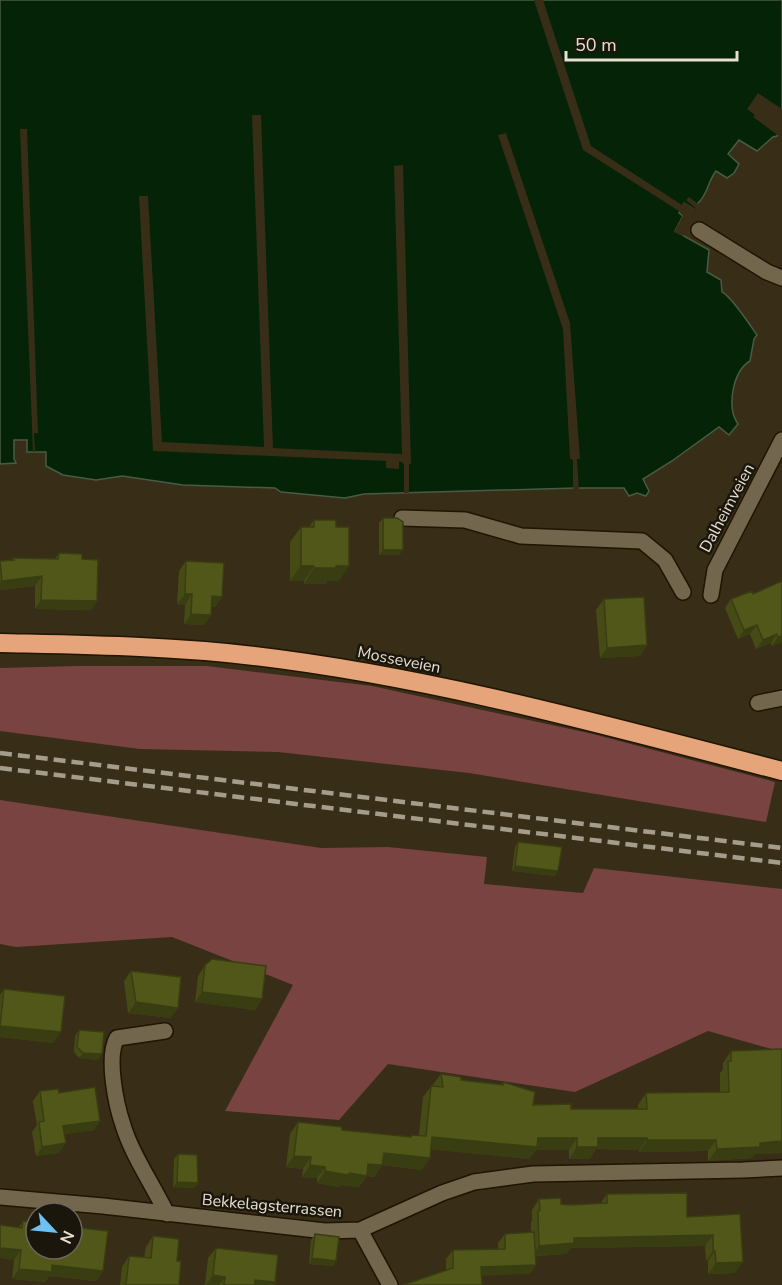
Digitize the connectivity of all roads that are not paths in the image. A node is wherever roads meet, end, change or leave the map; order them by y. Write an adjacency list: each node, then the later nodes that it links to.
1 (699, 230): 2 (street)
2 (782, 278)
3 (782, 440): 6 (street, Dalheimveien)
4 (402, 518): 5 (street)
5 (683, 592)
6 (711, 595)
7 (0, 643): 10 (highway, Mosseveien)
8 (782, 698): 9 (street)
9 (758, 703)
10 (782, 771)
11 (165, 1031): 14 (street)
12 (782, 1168): 15 (street, Bekkelagsterrassen)
13 (0, 1197): 14 (street, Bekkelagsterrassen)
14 (167, 1214): 15 (street, Bekkelagsterrassen)
15 (360, 1230): 16 (street)
16 (390, 1285)

